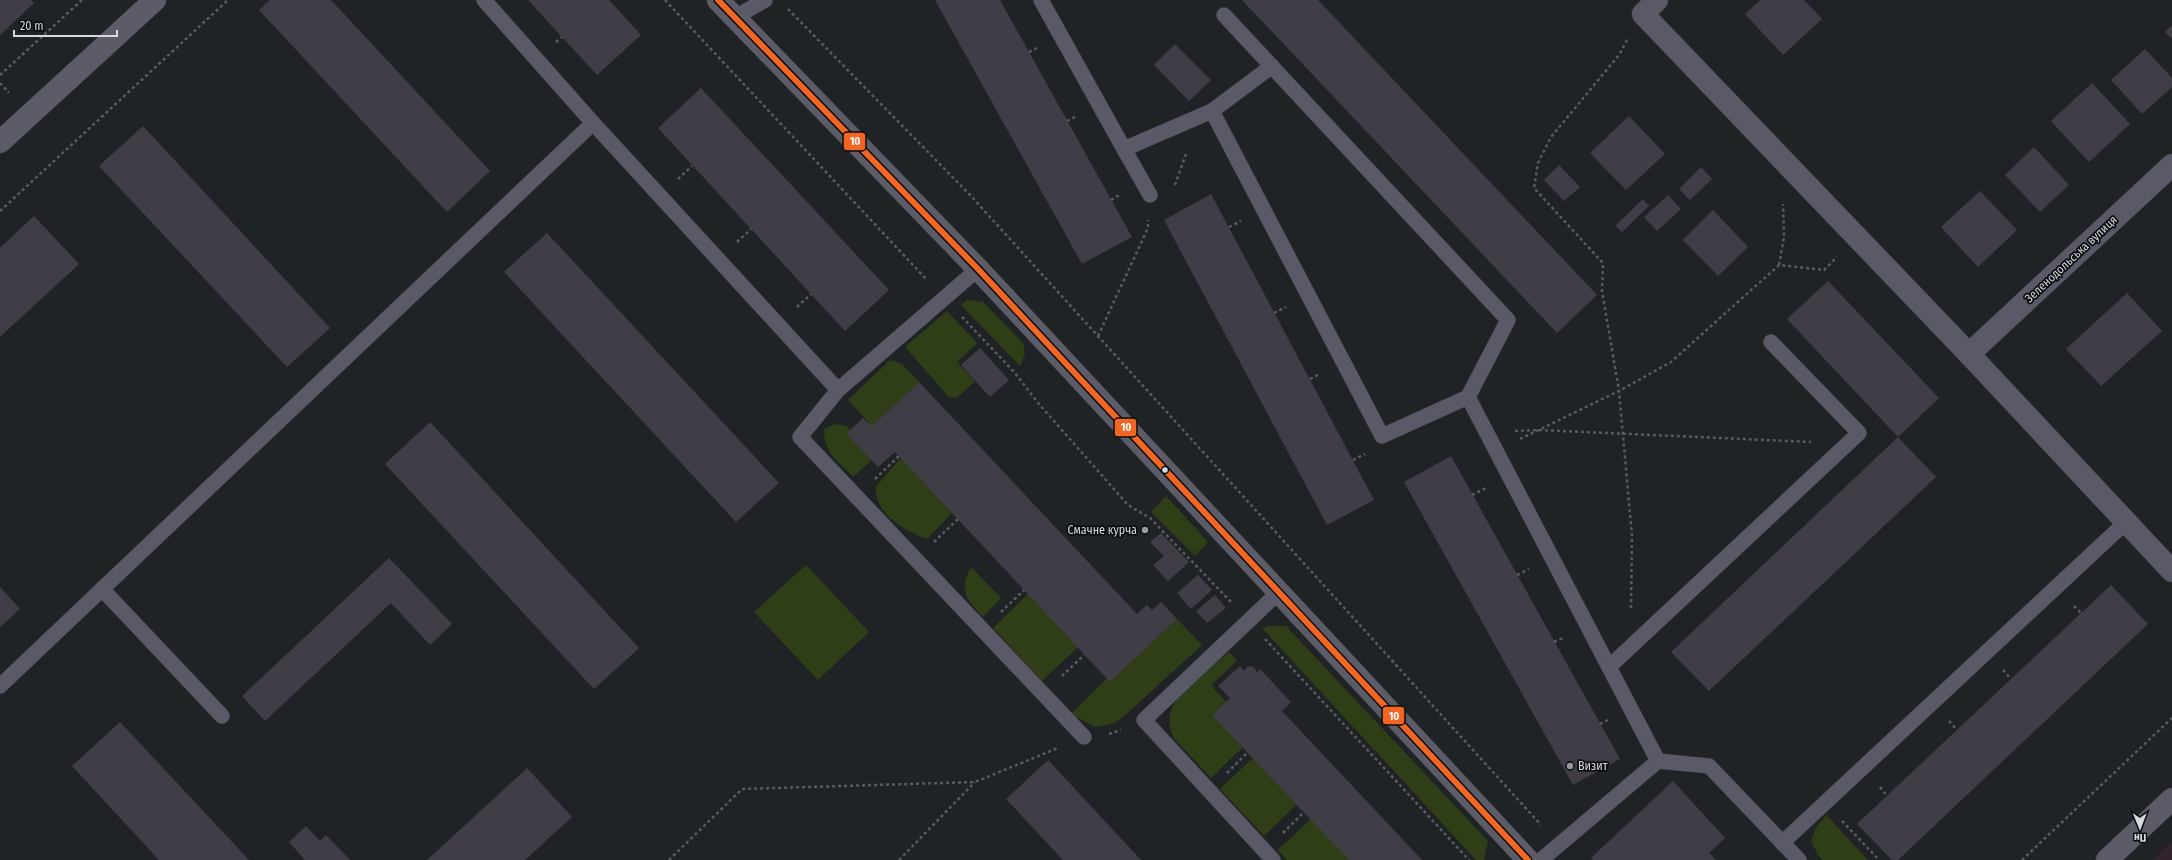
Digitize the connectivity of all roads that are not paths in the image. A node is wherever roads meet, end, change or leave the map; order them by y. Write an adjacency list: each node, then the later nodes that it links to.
1 (155, 0): 12 (street)
2 (484, 0): 11 (lane)
3 (718, 0): 8 (street)
4 (766, 0): 8 (lane)
5 (1041, 0): 13 (lane)
6 (1650, 7): 18 (street)
7 (1224, 15): 9 (lane)
8 (734, 18): 16 (street)
9 (1272, 66): 10 (lane); 20 (lane)
10 (1212, 111): 13 (lane); 20 (lane)
11 (594, 123): 19 (lane); 23 (lane)
12 (0, 142)
13 (1124, 149): 15 (lane)
14 (2172, 165): 18 (street, Зеленодольська вулиця)
15 (1150, 196)
16 (978, 269): 19 (lane); 24 (street)
17 (1771, 342): 25 (lane)
18 (1969, 354): 21 (street)
19 (838, 390): 28 (lane)
20 (1468, 397): 25 (lane)
21 (2126, 522): 22 (street); 31 (lane)
22 (2172, 571)
23 (102, 589): 26 (lane); 27 (lane)
24 (1279, 592): 32 (lane); 33 (street)
25 (1609, 667): 29 (lane)
26 (0, 686)
27 (222, 716)
28 (1084, 738)
29 (1658, 761): 31 (lane); 34 (lane)
30 (2172, 799): 36 (street)
31 (1782, 843): 35 (lane)
32 (1273, 860)
33 (1528, 860)
34 (1542, 860)
35 (1799, 860)
36 (2107, 860)

